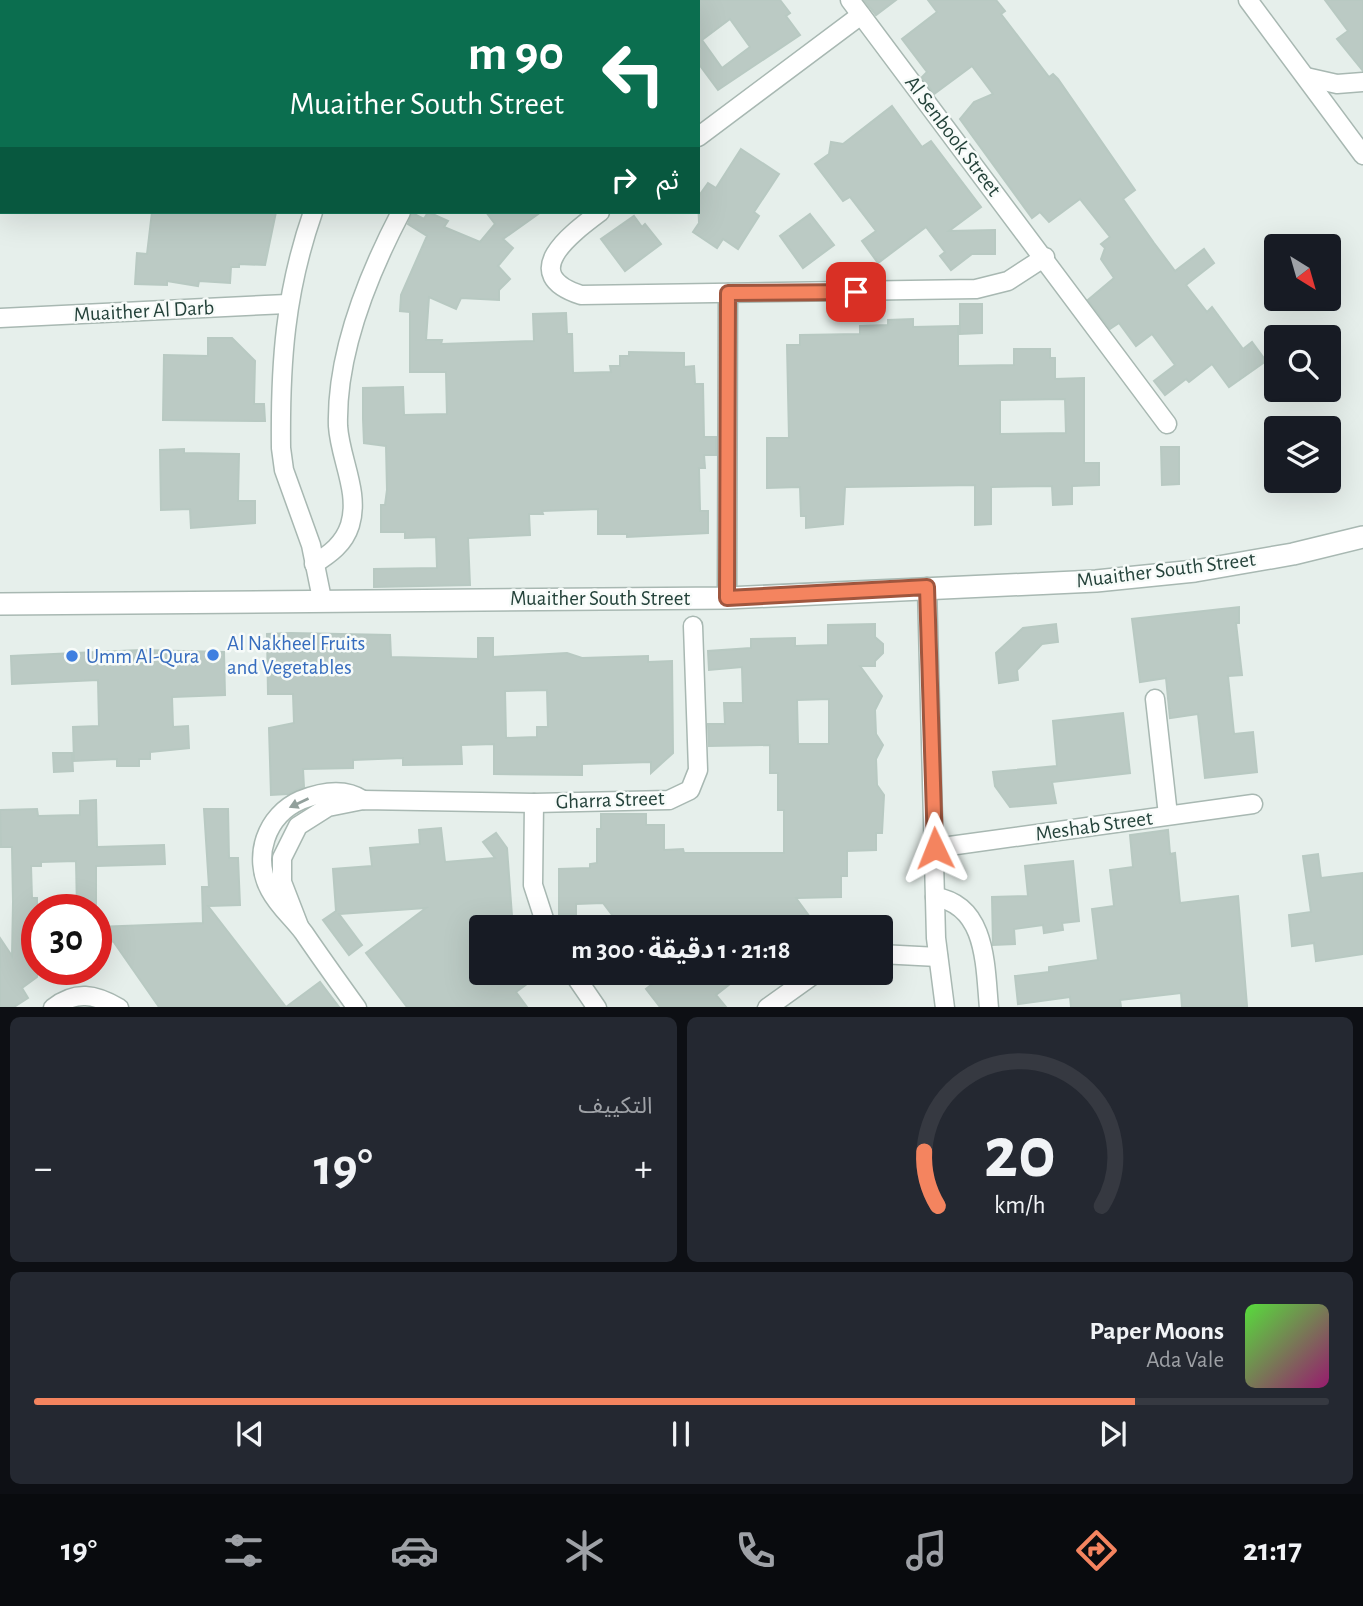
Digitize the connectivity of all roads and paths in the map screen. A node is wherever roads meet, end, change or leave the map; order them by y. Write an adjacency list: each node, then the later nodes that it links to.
1 (850, 0): 3 (street, Al Senbook Street)
2 (1248, 0): 4 (street)
3 (861, 15): 6 (street); 11 (street, Al Senbook Street)
4 (1306, 78): 5 (street); 7 (street)
5 (1363, 82)
6 (700, 136)
7 (1363, 155)
8 (312, 214): 13 (street)
9 (400, 214): 17 (street)
10 (598, 214): 12 (street)
11 (1045, 257): 12 (street); 15 (street, Al Senbook Street)
12 (728, 293): 19 (street)
13 (287, 304): 14 (street, Muaither Al Darb); 17 (street)
14 (0, 318)
15 (1167, 425)
16 (1363, 537): 18 (street, Muaither South Street)
17 (314, 564): 20 (street)
18 (927, 587): 19 (street, Muaither South Street); 27 (street)
19 (727, 598): 20 (street, Muaither South Street)
20 (322, 599): 21 (street, Muaither South Street)
21 (0, 604)
22 (693, 626): 24 (street, Gharra Street)
23 (1155, 699): 26 (street)
24 (534, 803): 29 (street); 36 (street, Gharra Street)
25 (1253, 804): 26 (street, Meshab Street)
26 (1168, 815): 27 (street, Meshab Street)
27 (935, 848): 28 (street)
28 (935, 897): 31 (street); 40 (street)
29 (543, 915)
30 (893, 955): 31 (street)
31 (938, 957): 39 (street)
32 (581, 985): 37 (street)
33 (799, 985): 38 (street)
34 (53, 1007): 35 (street)
35 (119, 1007)
36 (356, 1007)
37 (597, 1007)
38 (767, 1007)
39 (944, 1007)
40 (989, 1007)

